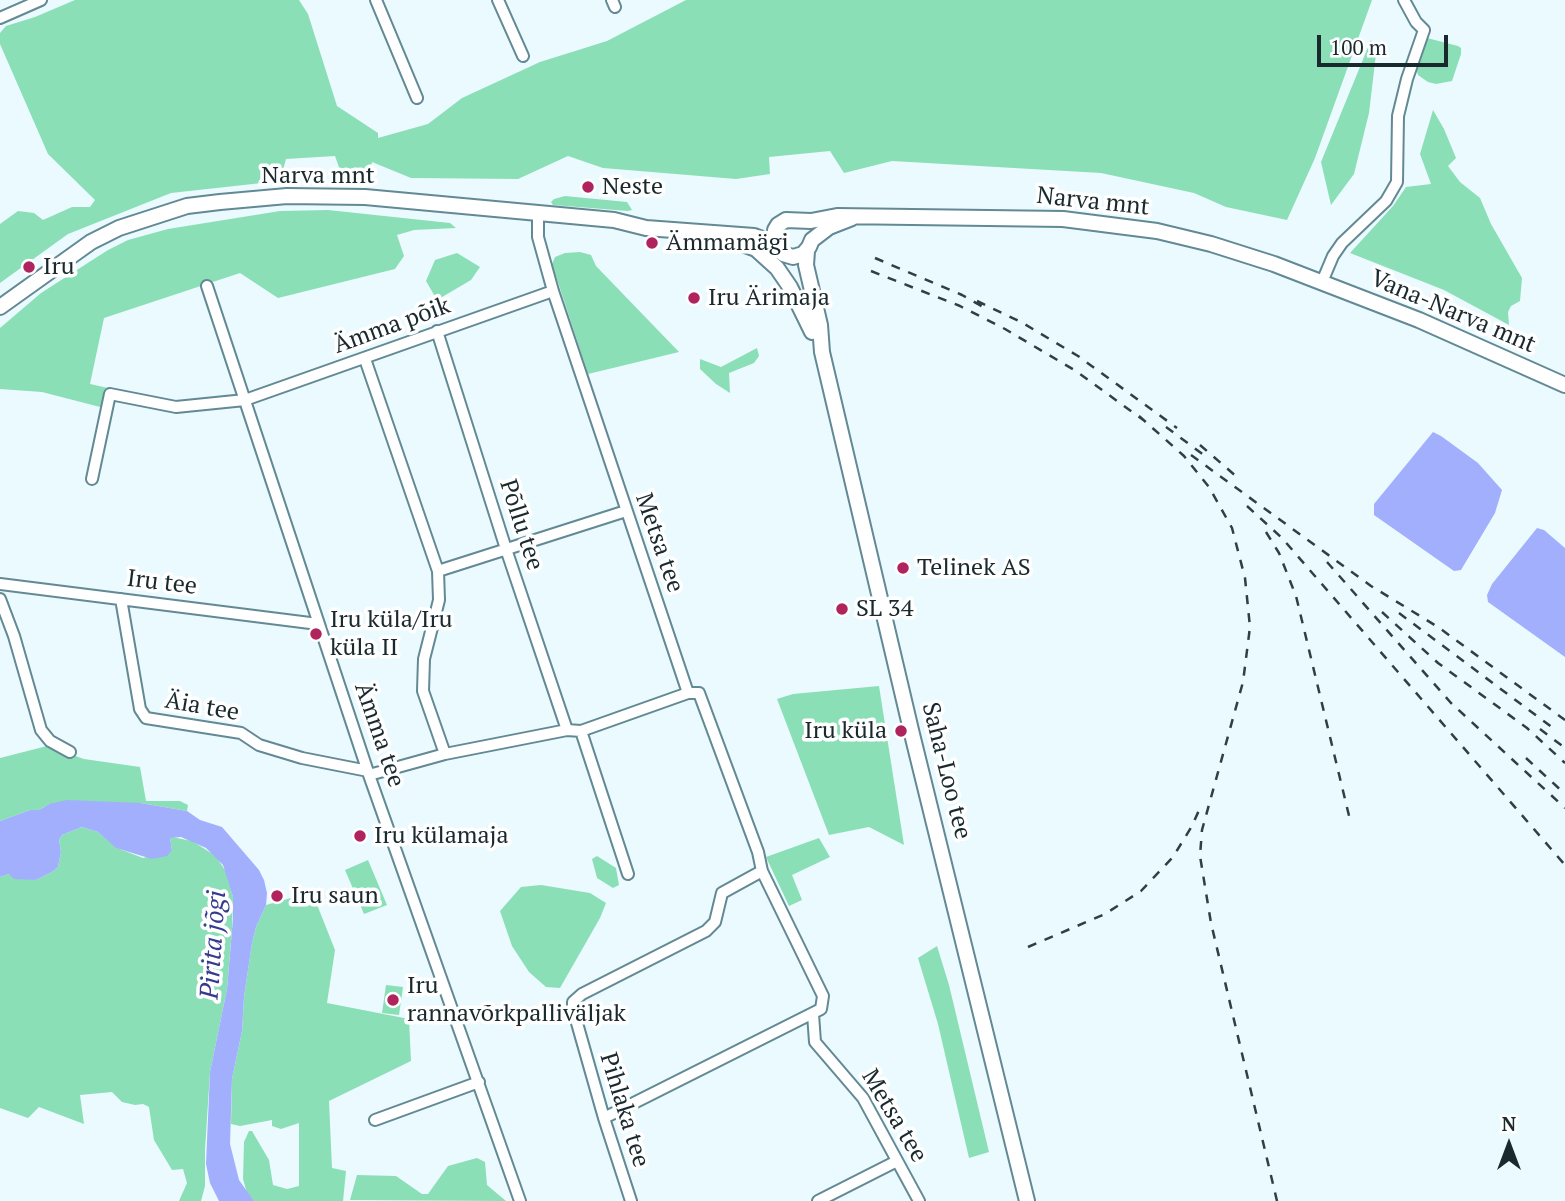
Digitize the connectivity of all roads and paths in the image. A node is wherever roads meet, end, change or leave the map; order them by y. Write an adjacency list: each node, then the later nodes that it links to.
1 (41, 0): 5 (street)
2 (376, 0): 7 (street)
3 (498, 0): 6 (street)
4 (1404, 0): 17 (street)
5 (0, 18)
6 (523, 56)
7 (417, 98)
8 (538, 213): 10 (main road, Narva mnt); 19 (street, Metsa tee); 20 (main road, Narva mnt)
9 (852, 218): 11 (main road, Narva mnt); 15 (main road, Narva mnt); 17 (main road, Narva mnt)
10 (614, 220): 12 (main road, Narva mnt); 13 (main road, Narva mnt)
11 (803, 221): 12 (main road, Narva mnt); 15 (main road)
12 (778, 225): 14 (main road)
13 (682, 231): 14 (main road, Narva mnt); 22 (main road)
14 (775, 244): 16 (main road, Narva mnt)
15 (810, 245): 16 (main road, Narva mnt); 23 (main road, Saha-Loo tee)
16 (788, 256): 22 (main road, Saha-Loo tee)
17 (1322, 282): 25 (main road, Vana-Narva mnt)
18 (207, 286): 26 (street, Ämma tee)
19 (553, 290): 21 (street, Ämma põik); 28 (street, Metsa tee)
20 (1, 308)
21 (437, 331): 24 (street, Ämma põik); 29 (street, Põllu tee)
22 (812, 332): 23 (main road, Saha-Loo tee)
23 (822, 352): 52 (main road, Saha-Loo tee)
24 (366, 359): 26 (street, Ämma põik); 30 (street)
25 (1565, 385)
26 (245, 400): 27 (street, Ämma põik); 34 (street, Ämma tee)
27 (92, 479)
28 (626, 511): 29 (street); 35 (street, Metsa tee)
29 (506, 548): 30 (street); 36 (street, Põllu tee)
30 (438, 571): 39 (street)
31 (0, 584): 33 (street, Iru tee)
32 (0, 599): 38 (street)
33 (121, 599): 34 (street, Iru tee); 40 (street, Äia tee)
34 (318, 624): 40 (street, Ämma tee)
35 (688, 693): 37 (street, Äia tee); 41 (street, Metsa tee)
36 (567, 730): 37 (street, Äia tee); 39 (street, Äia tee)
37 (581, 731): 42 (street)
38 (70, 752)
39 (445, 754): 40 (street, Äia tee)
40 (369, 773): 44 (street, Ämma tee)
41 (762, 871): 43 (street, Metsa tee); 45 (street, Pihlaka tee)
42 (628, 874)
43 (813, 1014): 45 (street); 47 (street, Metsa tee)
44 (479, 1082): 46 (street); 48 (street, Ämma tee)
45 (604, 1118): 49 (street, Pihlaka tee)
46 (375, 1120)
47 (897, 1161): 50 (street); 51 (street, Metsa tee)
48 (520, 1201)
49 (631, 1201)
50 (818, 1201)
51 (919, 1201)
52 (1027, 1201)

